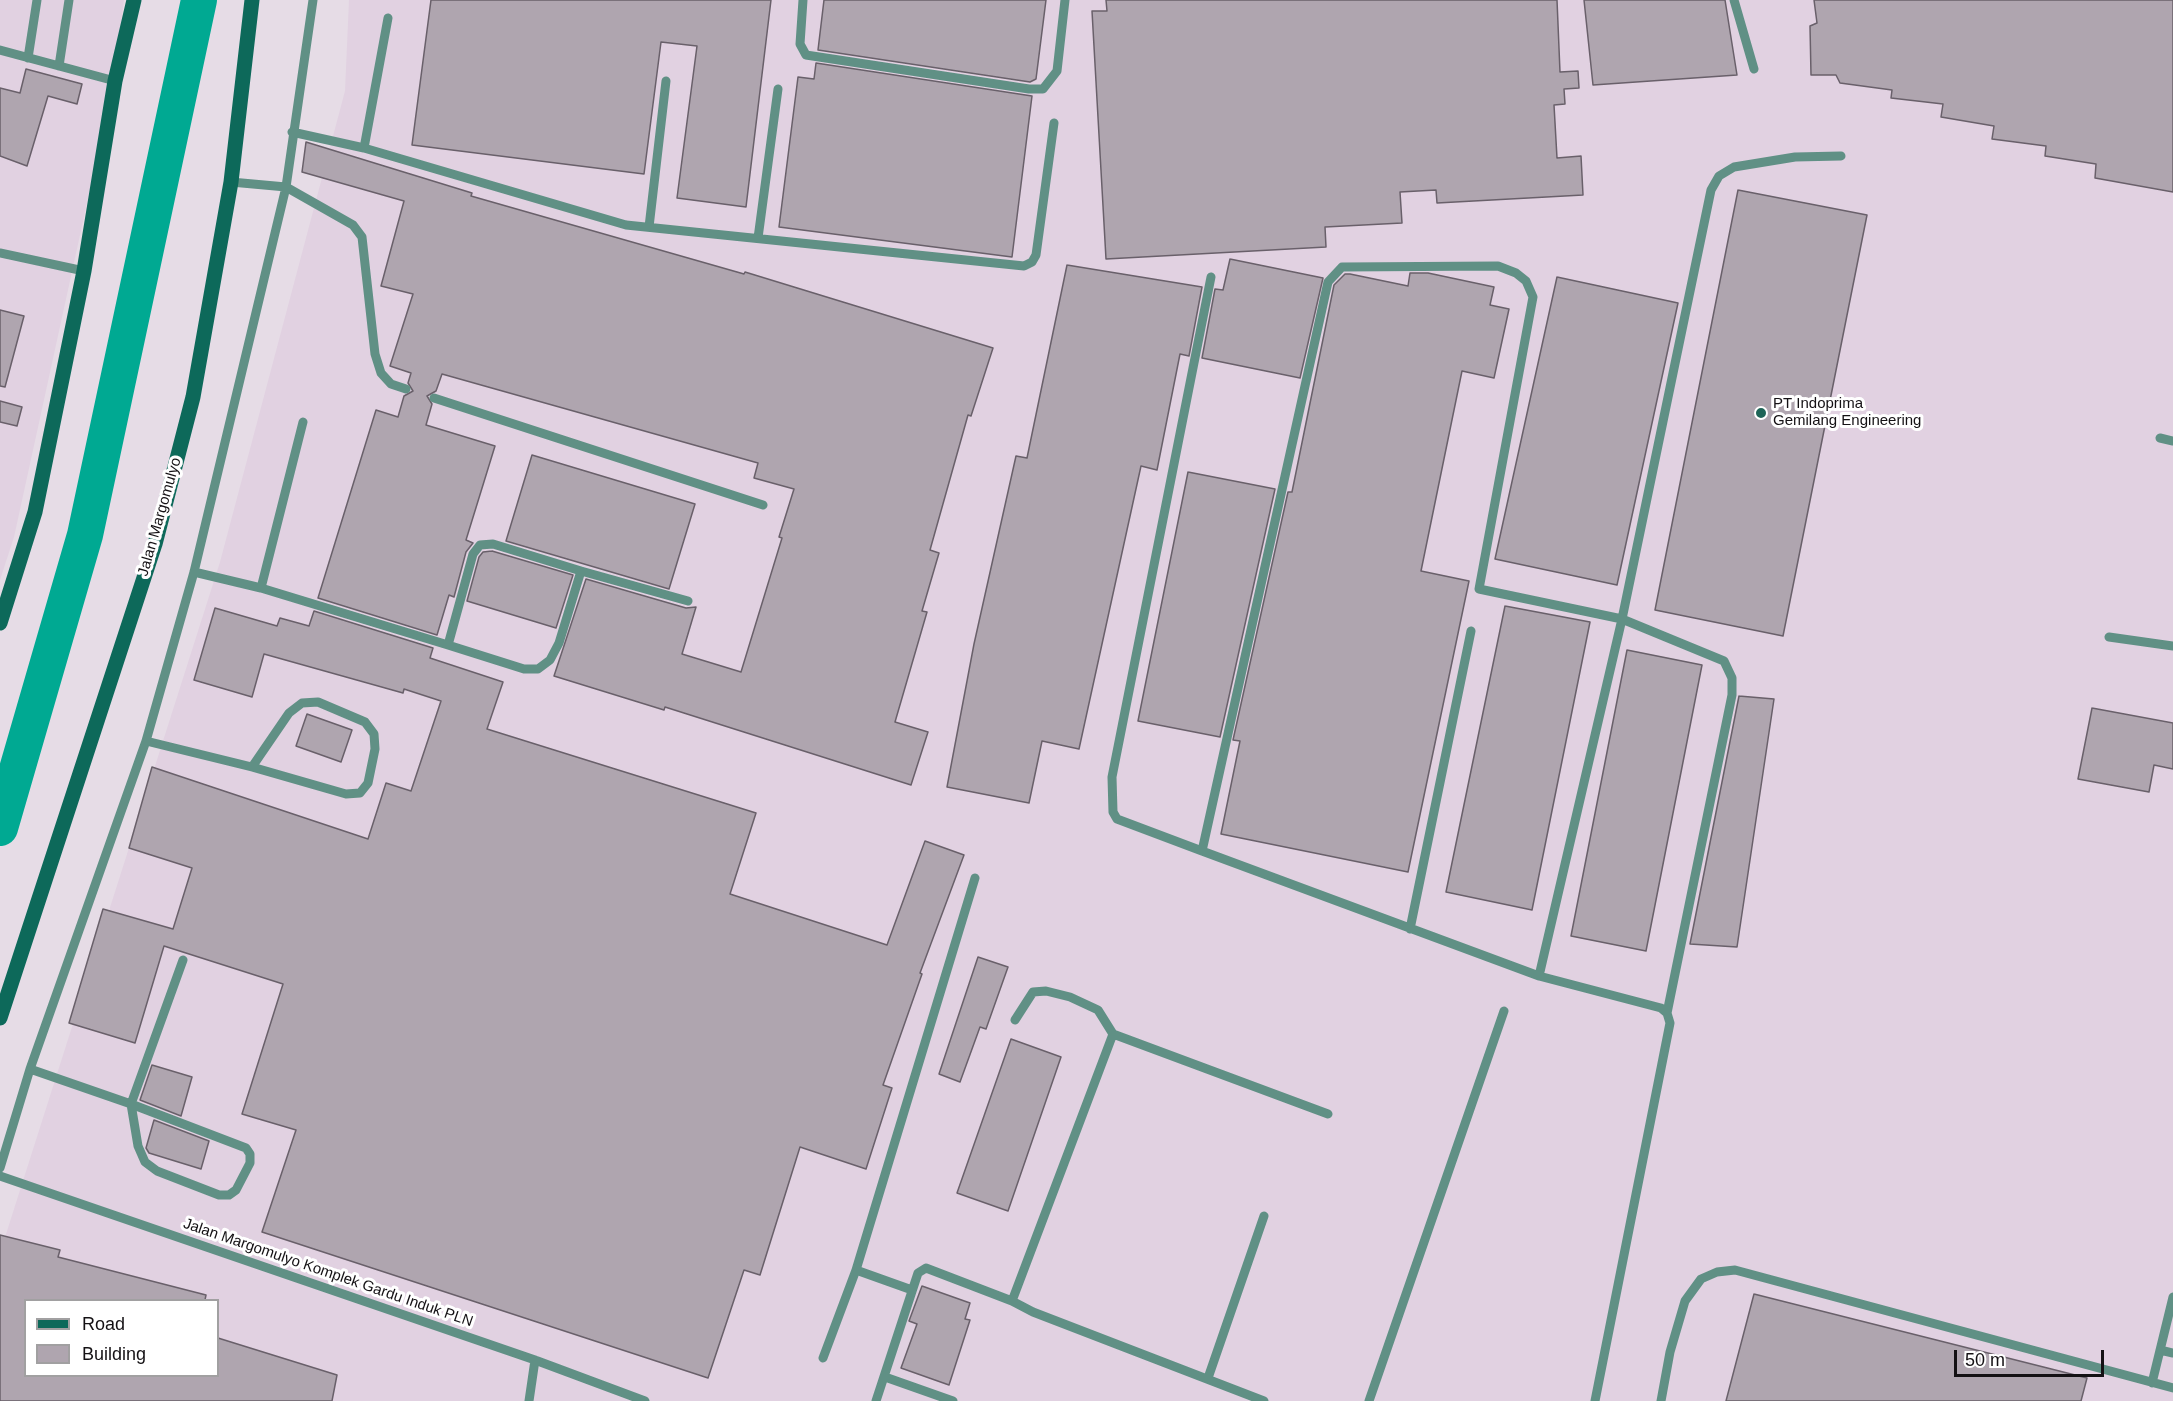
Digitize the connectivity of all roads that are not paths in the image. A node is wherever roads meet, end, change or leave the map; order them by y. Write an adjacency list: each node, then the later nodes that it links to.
1 (37, 0): 11 (lane)
2 (69, 0): 12 (lane)
3 (313, 0): 18 (lane)
4 (803, 0): 5 (lane)
5 (1065, 0)
6 (1734, 0): 13 (lane)
7 (136, 2): 14 (main road)
8 (250, 3): 21 (main road, Jalan Margomulyo)
9 (388, 18): 19 (lane)
10 (0, 50): 11 (lane)
11 (28, 58): 12 (lane)
12 (59, 66): 14 (lane)
13 (1754, 69)
14 (115, 81): 26 (main road)
15 (666, 81): 23 (lane)
16 (778, 89): 24 (lane)
17 (1054, 123): 24 (lane)
18 (292, 132): 19 (lane); 22 (lane)
19 (364, 148): 23 (lane)
20 (1841, 156): 38 (lane)
21 (231, 182): 22 (lane); 53 (main road, Jalan Margomulyo)
22 (286, 187): 28 (lane); 35 (lane)
23 (649, 228): 24 (lane)
24 (758, 238)
25 (0, 253): 26 (lane)
26 (84, 271): 39 (main road)
27 (1211, 277): 46 (lane)
28 (406, 389)
29 (434, 398): 33 (lane)
30 (303, 422): 36 (lane)
31 (2160, 438): 32 (lane)
32 (2173, 441)
33 (763, 505)
34 (581, 571): 37 (lane); 42 (lane); 42 (lane)
35 (194, 572): 36 (lane); 44 (lane)
36 (261, 588): 42 (lane)
37 (688, 602)
38 (1622, 619): 46 (lane); 50 (lane); 52 (lane)
39 (1, 620)
40 (1471, 631): 48 (lane)
41 (2109, 637): 43 (lane)
42 (448, 645)
43 (2173, 646)
44 (146, 741): 45 (lane); 56 (lane)
45 (252, 767): 45 (lane)
46 (1202, 851): 48 (lane)
47 (975, 878): 62 (lane)
48 (1410, 929): 50 (lane)
49 (183, 960): 57 (lane)
50 (1539, 976): 52 (lane)
51 (1504, 1011): 81 (lane)
52 (1667, 1013): 82 (lane)
53 (0, 1018)
54 (1015, 1020): 55 (lane)
55 (1113, 1034): 58 (lane); 65 (lane)
56 (30, 1070): 57 (lane); 59 (lane)
57 (131, 1104): 57 (lane)
58 (1328, 1114)
59 (0, 1168)
60 (0, 1176): 69 (lane, Jalan Margomulyo Komplek Gardu Induk PLN)
61 (1264, 1216): 71 (lane)
62 (856, 1270): 63 (lane); 68 (lane)
63 (912, 1290): 65 (lane); 70 (lane)
64 (2173, 1297): 66 (lane)
65 (1012, 1301): 71 (lane)
66 (2160, 1350): 67 (lane); 72 (lane)
67 (2173, 1353)
68 (823, 1358)
69 (535, 1360): 75 (lane); 76 (lane, Jalan Margomulyo Komplek Gardu Induk PLN)
70 (885, 1377): 77 (lane); 78 (lane)
71 (1208, 1378): 74 (lane)
72 (2151, 1383): 73 (lane); 83 (lane)
73 (2173, 1388)
74 (1236, 1391): 79 (lane); 80 (lane)
75 (529, 1401)
76 (645, 1401)
77 (876, 1401)
78 (954, 1401)
79 (1232, 1401)
80 (1264, 1401)
81 (1369, 1401)
82 (1595, 1401)
83 (1661, 1401)

